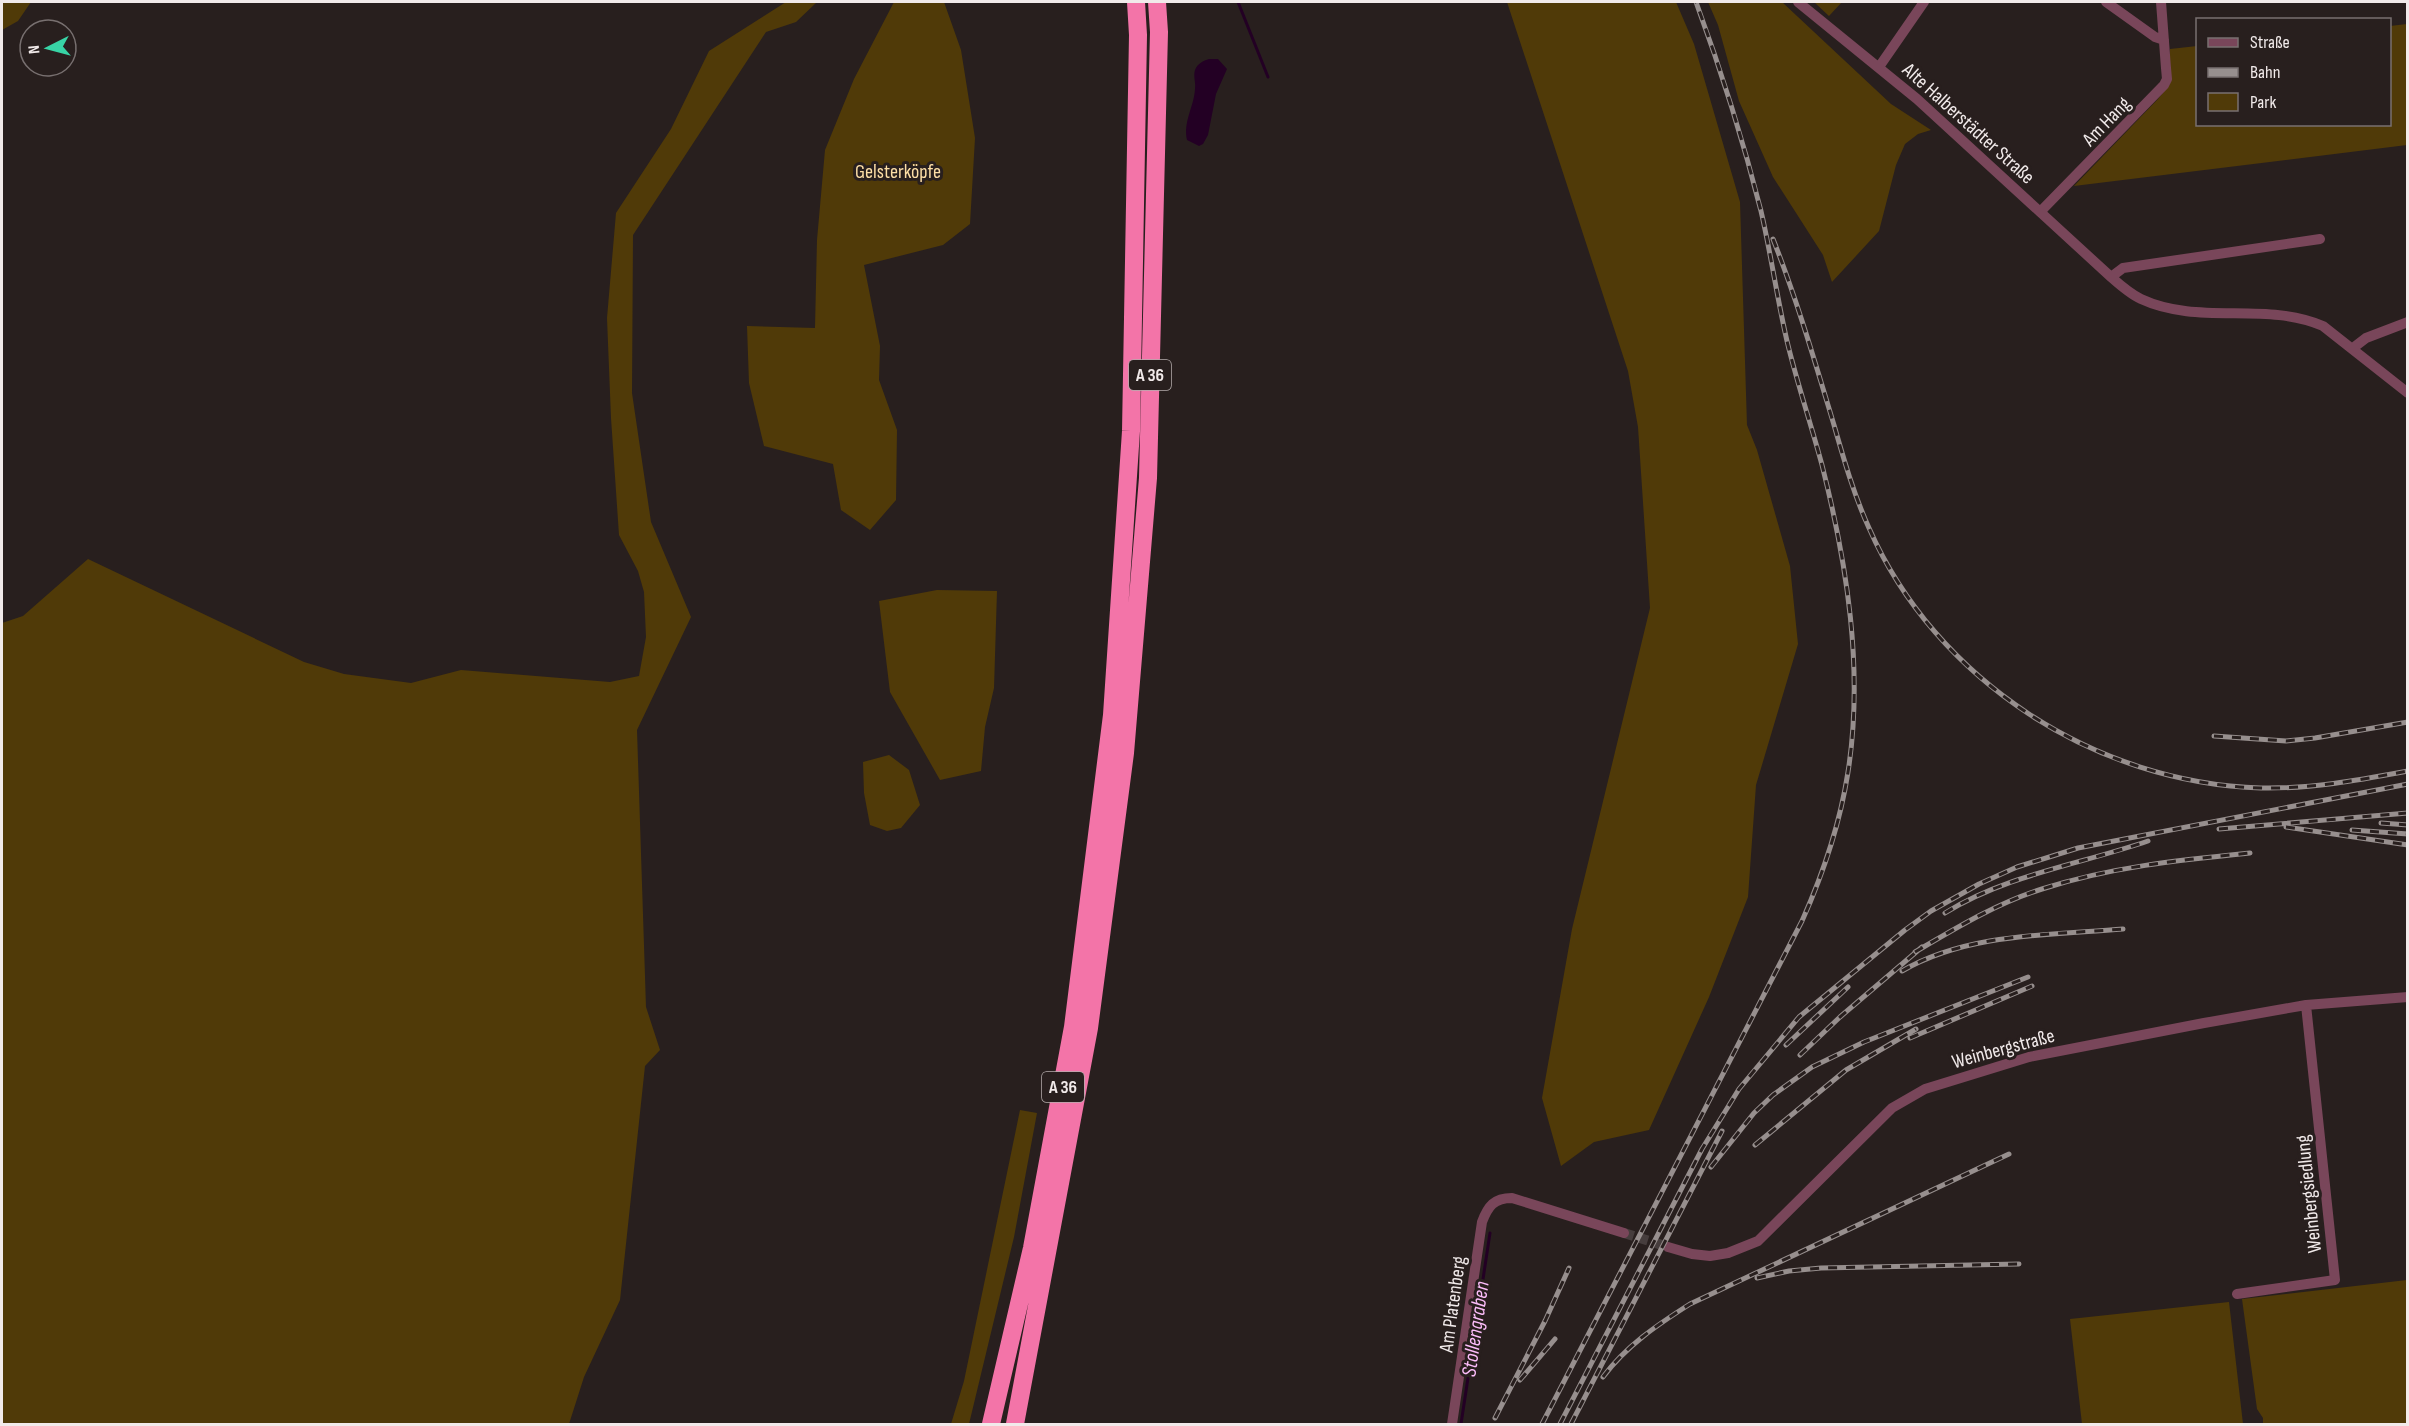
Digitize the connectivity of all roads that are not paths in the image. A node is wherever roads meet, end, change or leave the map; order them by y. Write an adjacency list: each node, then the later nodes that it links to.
1 (1136, 2): 20 (highway, A 36)
2 (1157, 2): 21 (highway, A 36)
3 (1798, 2): 8 (street, Alte Halberstädter Straße)
4 (1924, 2): 8 (street)
5 (2106, 2): 7 (street)
6 (2161, 2): 7 (street, Am Hang)
7 (2164, 40): 9 (street, Am Hang)
8 (1879, 67): 9 (street, Alte Halberstädter Straße)
9 (2040, 212): 11 (street, Alte Halberstädter Straße)
10 (2320, 239): 11 (street)
11 (2111, 277): 13 (street, Alte Halberstädter Straße)
12 (2408, 322): 13 (street)
13 (2353, 348): 14 (street, Alte Halberstädter Straße)
14 (2408, 393)
15 (2408, 997): 16 (street, Weinbergstraße)
16 (2306, 1005): 18 (street, Weinbergstraße); 19 (street, Weinbergsiedlung)
17 (1624, 1233): 22 (street, Am Platenberg)
18 (1668, 1247)
19 (2237, 1293)
20 (991, 1425)
21 (1015, 1425)
22 (1452, 1425)

